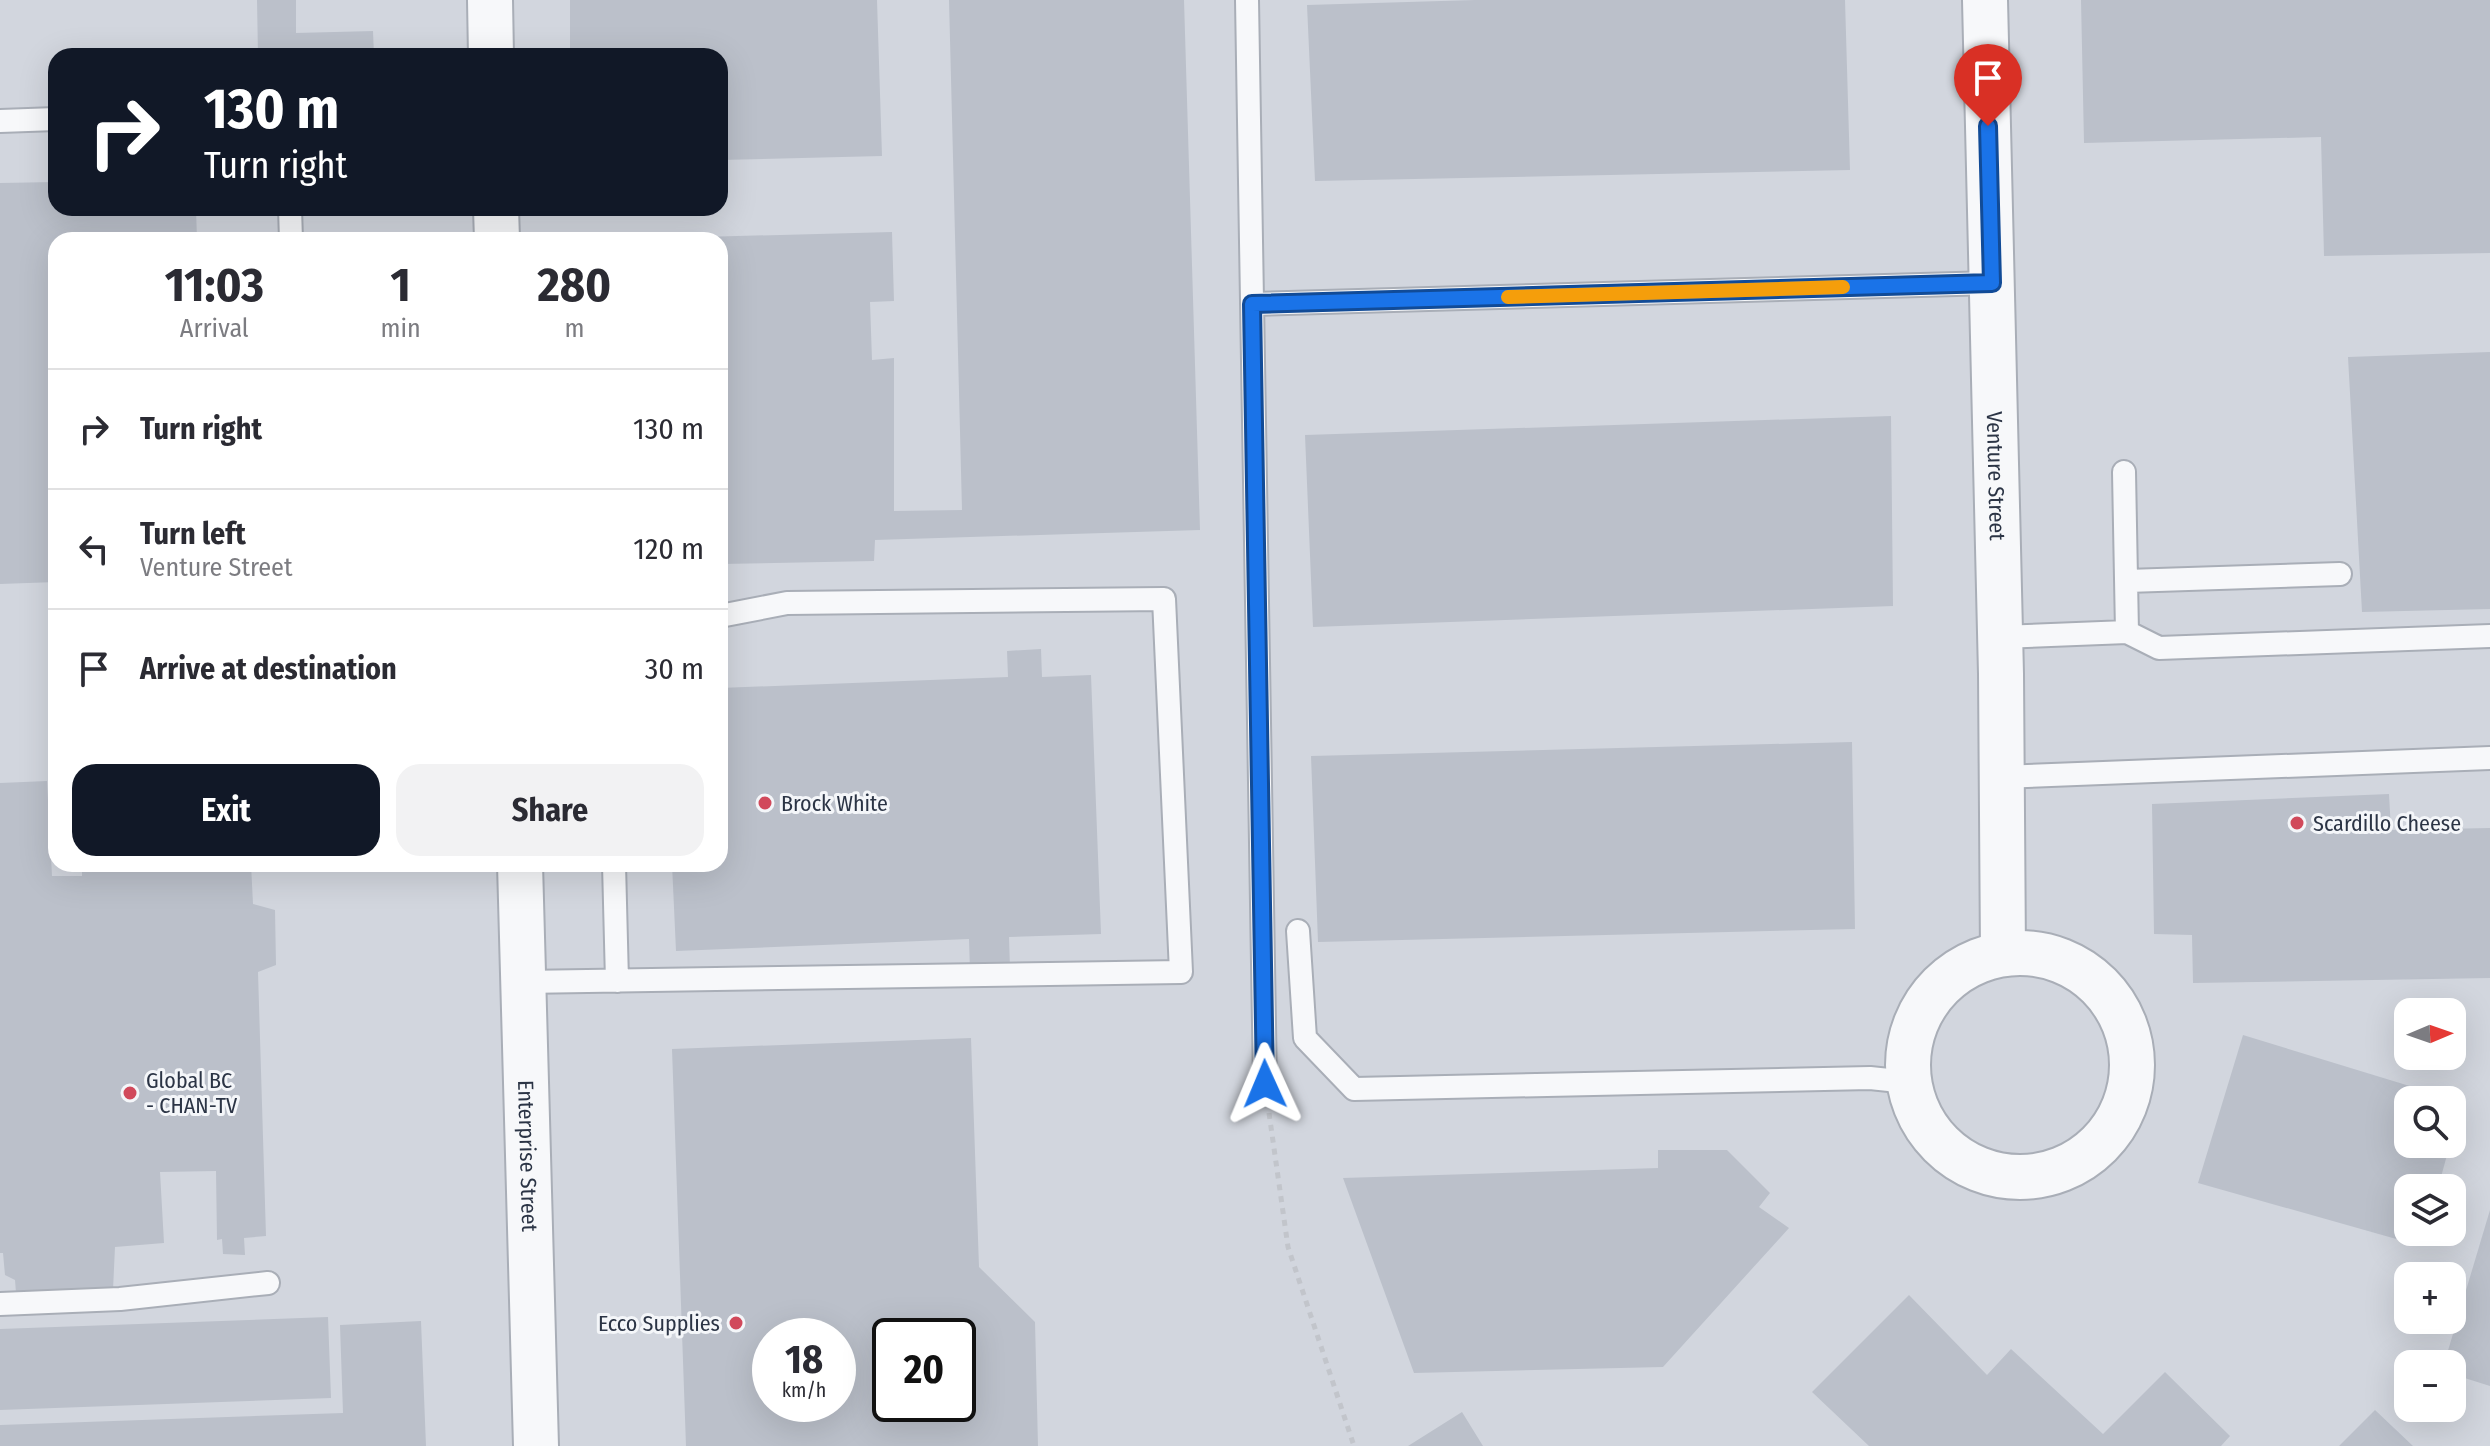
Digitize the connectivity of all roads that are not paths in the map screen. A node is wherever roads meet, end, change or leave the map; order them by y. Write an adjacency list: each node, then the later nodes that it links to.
1 (490, 0): 4 (street)
2 (1247, 0): 8 (lane)
3 (1985, 0): 7 (street, Venture Street)
4 (491, 48)
5 (48, 119): 6 (lane)
6 (0, 121)
7 (1992, 283): 8 (lane); 15 (street, Venture Street)
8 (1252, 304): 25 (lane)
9 (2124, 472): 11 (lane)
10 (2340, 574): 11 (lane)
11 (2127, 581): 13 (lane)
12 (728, 614): 22 (lane)
13 (2127, 632): 14 (lane); 15 (lane)
14 (2490, 636)
15 (2000, 637): 17 (street, Venture Street)
16 (2490, 758): 17 (lane)
17 (2001, 777): 21 (street, Venture Street)
18 (520, 872): 23 (street, Enterprise Street)
19 (614, 872): 22 (lane)
20 (1298, 931): 24 (lane)
21 (2003, 954): 24 (street); 24 (street)
22 (617, 981): 23 (lane)
23 (523, 982): 28 (street, Enterprise Street)
24 (1908, 1082)
25 (1265, 1084)
26 (268, 1283): 27 (lane)
27 (0, 1304)
28 (536, 1446)

